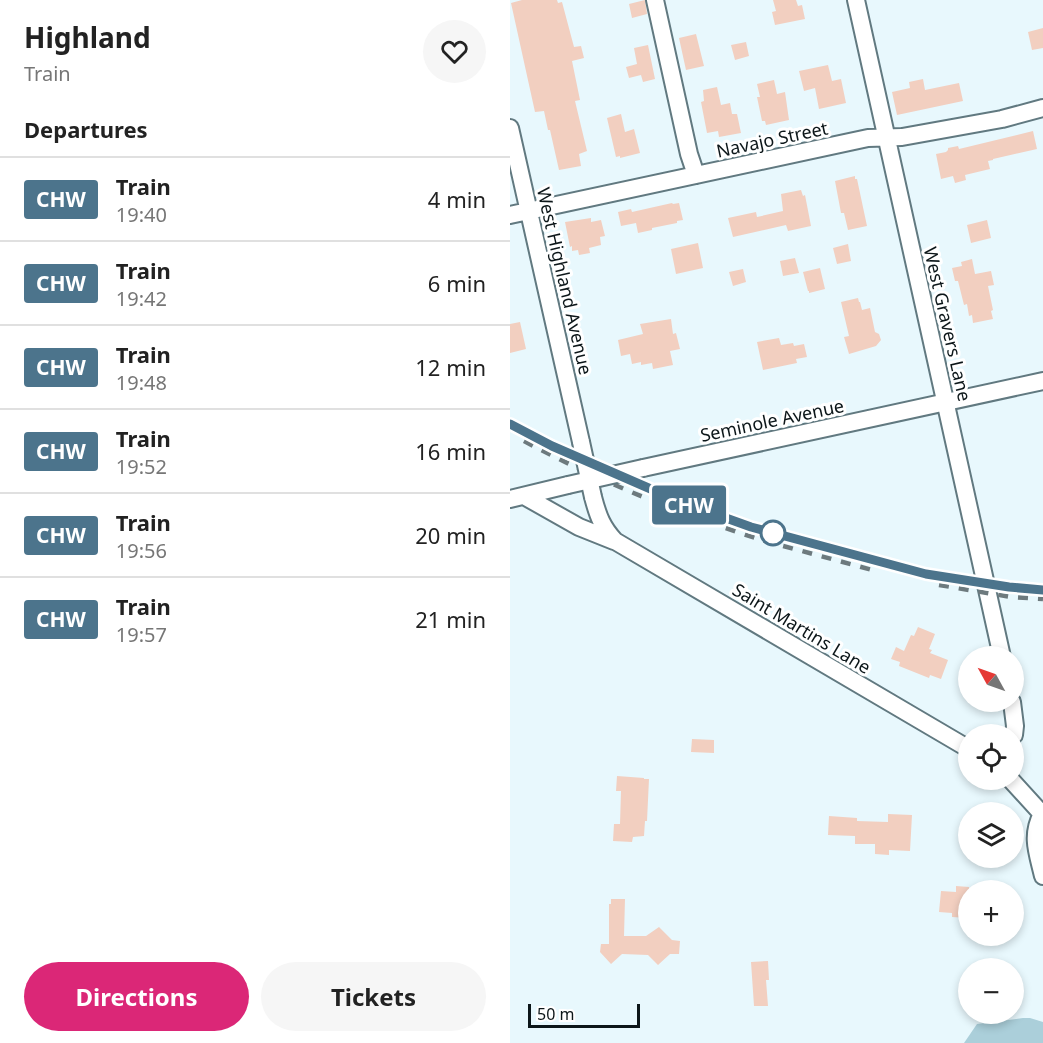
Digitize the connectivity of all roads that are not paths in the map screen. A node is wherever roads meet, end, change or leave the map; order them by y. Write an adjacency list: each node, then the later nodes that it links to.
1 (655, 0): 6 (street)
2 (856, 0): 5 (street, West Gravers Lane)
3 (1043, 108): 5 (street, Navajo Street)
4 (510, 128): 7 (street, West Highland Avenue)
5 (886, 136): 6 (street, Navajo Street); 10 (street, West Gravers Lane)
6 (696, 175): 7 (street, Navajo Street)
7 (529, 211): 8 (street, Navajo Street); 11 (street, West Highland Avenue)
8 (510, 215)
9 (1043, 381): 10 (street, Seminole Avenue)
10 (946, 402): 12 (street, Seminole Avenue, bridge); 15 (street, West Gravers Lane)
11 (581, 442): 12 (street, Saint Martins Lane, bridge)
12 (591, 489): 13 (street, Seminole Avenue, bridge); 14 (street, Saint Martins Lane)
13 (517, 498): 14 (street, Saint Martins Lane)
14 (615, 541): 16 (street, Saint Martins Lane)
15 (1000, 646)
16 (958, 743)
17 (1020, 790): 18 (street)
18 (1042, 815): 19 (street)
19 (1043, 876)

